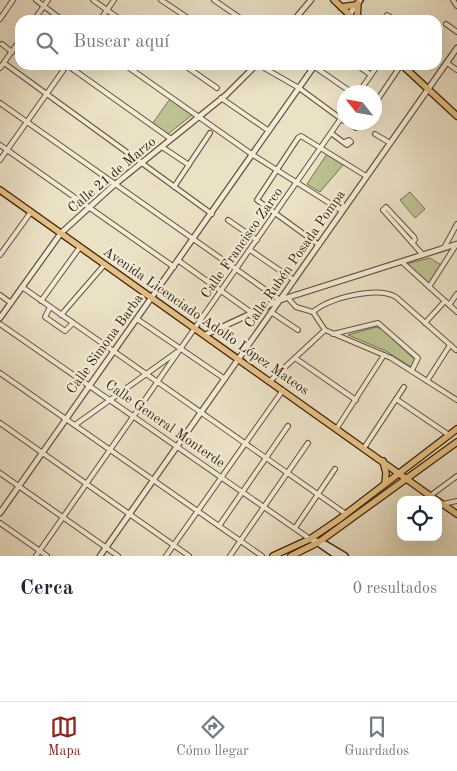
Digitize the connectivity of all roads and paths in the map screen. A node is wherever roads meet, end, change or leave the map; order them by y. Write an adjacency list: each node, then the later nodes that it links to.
1 (13, 0): 23 (street)
2 (36, 0): 11 (street)
3 (48, 0): 11 (street)
4 (93, 0): 13 (street)
5 (114, 0): 13 (street)
6 (161, 0): 18 (street)
7 (214, 0): 19 (street)
8 (311, 0): 20 (street)
9 (334, 0): 12 (main road)
10 (358, 3): 12 (main road); 22 (main road)
11 (44, 6): 14 (street); 15 (street)
12 (341, 7): 21 (main road)
13 (107, 10): 16 (street); 17 (street)
14 (38, 15)
15 (56, 15)
16 (104, 15)
17 (114, 15)
18 (184, 15)
19 (236, 15)
20 (299, 15)
21 (346, 15)
22 (350, 15)
23 (0, 19)
24 (446, 24): 25 (street)
25 (457, 32)
26 (2, 44): 29 (street)
27 (15, 48): 29 (street)
28 (457, 48): 31 (street, Calle Rubén Posada Pompa)
29 (12, 52): 30 (street)
30 (4, 63): 32 (street); 52 (street)
31 (447, 63): 45 (street); 51 (street, Calle Rubén Posada Pompa)
32 (0, 68)
33 (63, 70): 52 (street)
34 (74, 70): 65 (street)
35 (132, 70): 58 (street)
36 (191, 70): 49 (street)
37 (252, 70): 54 (street, Calle 21 de Marzo)
38 (267, 70): 50 (street)
39 (311, 70): 50 (street, Calle Simona Barba)
40 (321, 70): 47 (street)
41 (364, 70): 46 (street)
42 (374, 70): 46 (street)
43 (400, 70): 53 (street)
44 (407, 70): 51 (main road)
45 (457, 70)
46 (371, 75): 48 (street)
47 (341, 85)
48 (364, 85)
49 (217, 88)
50 (299, 88): 56 (street); 61 (street, Calle Simona Barba)
51 (428, 90): 57 (main road); 67 (street, Calle Rubén Posada Pompa)
52 (46, 94): 59 (street); 74 (street)
53 (382, 94)
54 (221, 98): 58 (street, Calle 21 de Marzo); 61 (street)
55 (0, 103): 59 (street)
56 (337, 115)
57 (457, 116)
58 (198, 117): 65 (street, Calle 21 de Marzo); 72 (street)
59 (27, 122): 71 (street); 79 (street)
60 (337, 128): 63 (street, Calle Francisco Zarco)
61 (269, 131): 72 (street, Calle Simona Barba)
62 (210, 132): 75 (street)
63 (331, 134): 66 (street); 70 (street, Calle Francisco Zarco)
64 (375, 134): 67 (street)
65 (171, 139): 69 (street, Calle 21 de Marzo)
66 (344, 142)
67 (390, 144): 77 (street, Calle Rubén Posada Pompa)
68 (0, 145): 71 (street)
69 (162, 147): 74 (street, Calle 21 de Marzo); 75 (street)
70 (321, 148): 76 (street); 77 (street); 78 (street, Calle Francisco Zarco)
71 (7, 150): 73 (street); 82 (street)
72 (253, 155): 76 (street); 86 (street, Calle Simona Barba)
73 (0, 160)
74 (142, 163): 79 (street, Calle 21 de Marzo); 80 (street)
75 (189, 165): 80 (street)
76 (276, 170): 78 (street); 87 (street)
77 (366, 176): 85 (street, Calle Rubén Posada Pompa)
78 (298, 183): 85 (street); 87 (street, Calle Francisco Zarco)
79 (114, 185): 82 (street, Calle 21 de Marzo); 91 (street)
80 (174, 187): 86 (street)
81 (0, 190): 84 (main road, Avenida Licenciado Adolfo López Mateos)
82 (89, 208): 90 (street, Calle 21 de Marzo); 104 (street)
83 (383, 210): 100 (street)
84 (31, 212): 90 (main road, Avenida Licenciado Adolfo López Mateos); 95 (street)
85 (342, 212): 94 (street, Calle Rubén Posada Pompa)
86 (212, 214): 91 (street, Calle Simona Barba)
87 (276, 214): 92 (street, Calle Francisco Zarco); 94 (street)
88 (228, 220): 92 (street)
89 (457, 224): 97 (street)
90 (61, 233): 96 (main road, Avenida Licenciado Adolfo López Mateos); 107 (street, Calle 21 de Marzo)
91 (194, 240): 101 (street, Calle Simona Barba); 105 (street)
92 (257, 240): 98 (street, Calle Francisco Zarco)
93 (457, 244): 97 (street); 108 (street)
94 (319, 245): 106 (street, Calle Rubén Posada Pompa)
95 (2, 247): 99 (street)
96 (80, 247): 103 (main road, Avenida Licenciado Adolfo López Mateos); 115 (street)
97 (444, 248): 100 (street)
98 (250, 250): 105 (street, Calle Francisco Zarco); 106 (street)
99 (0, 255)
100 (423, 255): 102 (street)
101 (179, 261): 104 (street, Calle Simona Barba); 109 (street)
102 (402, 262): 108 (street); 113 (street)
103 (105, 264): 112 (main road, Avenida Licenciado Adolfo López Mateos); 123 (street)
104 (175, 267): 112 (street, Calle Simona Barba)
105 (236, 270): 109 (street, Calle Francisco Zarco); 114 (street)
106 (294, 280): 114 (street, Calle Rubén Posada Pompa)
107 (22, 287): 115 (street); 116 (street, Calle 21 de Marzo)
108 (429, 287): 117 (street)
109 (222, 291): 122 (street); 129 (street, Calle Francisco Zarco)
110 (457, 294): 117 (street)
111 (0, 295): 116 (street)
112 (152, 298): 125 (street, Calle Simona Barba); 129 (main road, Avenida Licenciado Adolfo López Mateos)
113 (288, 298): 114 (street); 120 (street)
114 (280, 300): 119 (street, Calle Rubén Posada Pompa); 122 (street)
115 (42, 301): 118 (street)
116 (11, 303): 124 (street, Calle 21 de Marzo)
117 (447, 303): 121 (street); 126 (street)
118 (50, 307): 123 (street); 128 (street)
119 (271, 312): 130 (street); 140 (street, Calle Rubén Posada Pompa)
120 (313, 312): 126 (street); 131 (street)
121 (457, 312)
122 (252, 313): 133 (street)
123 (61, 315): 128 (street)
124 (0, 318)
125 (137, 319): 135 (street); 137 (street, Calle Simona Barba)
126 (425, 323): 134 (street)
127 (0, 324): 148 (street, Calle General Monterde)
128 (73, 324): 137 (street)
129 (196, 328): 133 (main road, Avenida Licenciado Adolfo López Mateos); 135 (street, Calle Francisco Zarco)
130 (298, 330)
131 (325, 330): 132 (street); 139 (street)
132 (333, 334): 138 (street); 141 (street)
133 (205, 335): 140 (main road, Avenida Licenciado Adolfo López Mateos)
134 (450, 345): 136 (street); 146 (street)
135 (181, 349): 143 (street); 144 (street); 147 (street, Calle Francisco Zarco)
136 (456, 350)
137 (114, 352): 143 (street); 148 (street, Calle Simona Barba)
138 (384, 355): 141 (street); 154 (street)
139 (295, 358): 145 (street); 154 (street)
140 (238, 359): 144 (street, Calle Rubén Posada Pompa); 145 (main road, Avenida Licenciado Adolfo López Mateos)
141 (412, 370): 146 (street)
142 (0, 373): 157 (street)
143 (145, 374): 147 (street); 153 (street)
144 (225, 379): 155 (street, Calle Rubén Posada Pompa)
145 (270, 381): 150 (main road, Avenida Licenciado Adolfo López Mateos)
146 (427, 381): 151 (street)
147 (157, 382): 155 (street); 156 (street, Calle Francisco Zarco)
148 (90, 386): 153 (street, Calle General Monterde); 157 (street, Calle Simona Barba)
149 (404, 387): 152 (street)
150 (283, 390): 161 (main road, Avenida Licenciado Adolfo López Mateos); 165 (street)
151 (456, 398)
152 (396, 399): 163 (street); 168 (street)
153 (110, 400): 156 (street, Calle General Monterde); 159 (street)
154 (356, 400): 161 (street)
155 (201, 413): 165 (street); 167 (street, Calle Rubén Posada Pompa)
156 (134, 416): 167 (street, Calle General Monterde); 169 (street, Calle Francisco Zarco)
157 (66, 419): 159 (street); 170 (street, Calle Simona Barba)
158 (0, 423): 170 (street)
159 (75, 425): 169 (street)
160 (288, 426): 171 (street)
161 (337, 428): 168 (main road, Avenida Licenciado Adolfo López Mateos)
162 (457, 429): 163 (main road)
163 (449, 435): 174 (main road)
164 (457, 442): 179 (main road)
165 (245, 443): 171 (street); 178 (street)
166 (308, 443): 176 (street)
167 (177, 446): 178 (street, Calle General Monterde); 180 (street, Calle Rubén Posada Pompa)
168 (364, 448): 172 (main road, Avenida Licenciado Adolfo López Mateos)
169 (110, 450): 180 (street); 181 (street, Calle Francisco Zarco)
170 (42, 453): 181 (street); 183 (street, Calle Simona Barba)
171 (266, 458): 176 (street); 184 (street)
172 (383, 461): 174 (main road, Avenida Licenciado Adolfo López Mateos); 182 (main road)
173 (335, 469): 185 (street)
174 (398, 472): 179 (main road, Avenida Licenciado Adolfo López Mateos); 182 (main road)
175 (0, 473): 183 (street)
176 (287, 473): 185 (street); 193 (street)
177 (457, 476): 187 (street)
178 (221, 477): 184 (street, Calle General Monterde); 194 (street)
179 (405, 478): 186 (main road, Avenida Licenciado Adolfo López Mateos); 191 (main road)
180 (153, 480): 194 (street); 196 (street, Calle Rubén Posada Pompa)
181 (87, 484): 196 (street); 199 (street, Calle Francisco Zarco)
182 (385, 484): 188 (main road)
183 (19, 486): 195 (street, Calle Simona Barba); 199 (street)
184 (243, 492): 193 (street, Calle General Monterde); 201 (street)
185 (318, 494): 197 (street); 202 (street)
186 (431, 496)
187 (440, 496)
188 (369, 497): 191 (main road); 197 (main road)
189 (442, 500): 190 (street)
190 (457, 501)
191 (372, 503): 205 (main road)
192 (442, 504): 198 (main road, Avenida Licenciado Adolfo López Mateos)
193 (264, 507): 202 (street, Calle General Monterde); 204 (street)
194 (198, 511): 201 (street); 206 (street)
195 (0, 513)
196 (130, 514): 206 (street); 207 (street, Calle Rubén Posada Pompa)
197 (346, 514): 203 (main road)
198 (457, 514)
199 (63, 518): 207 (street); 208 (street, Calle Francisco Zarco)
200 (0, 523): 208 (street)
201 (219, 526): 204 (street)
202 (295, 528): 203 (street, Calle General Monterde)
203 (310, 539): 205 (main road, Calle General Monterde); 219 (main road)
204 (240, 541): 217 (street); 218 (street)
205 (319, 542): 209 (main road, Calle General Monterde); 210 (main road)
206 (173, 545): 215 (street); 216 (street)
207 (106, 548): 213 (street, Calle Rubén Posada Pompa); 214 (street)
208 (40, 551): 211 (street, Calle Francisco Zarco); 212 (street)
209 (330, 552): 220 (main road, Calle General Monterde); 221 (main road, Calle General Monterde)
210 (294, 555)
211 (36, 556)
212 (47, 556)
213 (100, 556)
214 (118, 556)
215 (166, 556)
216 (189, 556)
217 (230, 556)
218 (262, 556)
219 (273, 556)
220 (337, 556)
221 (346, 556)

